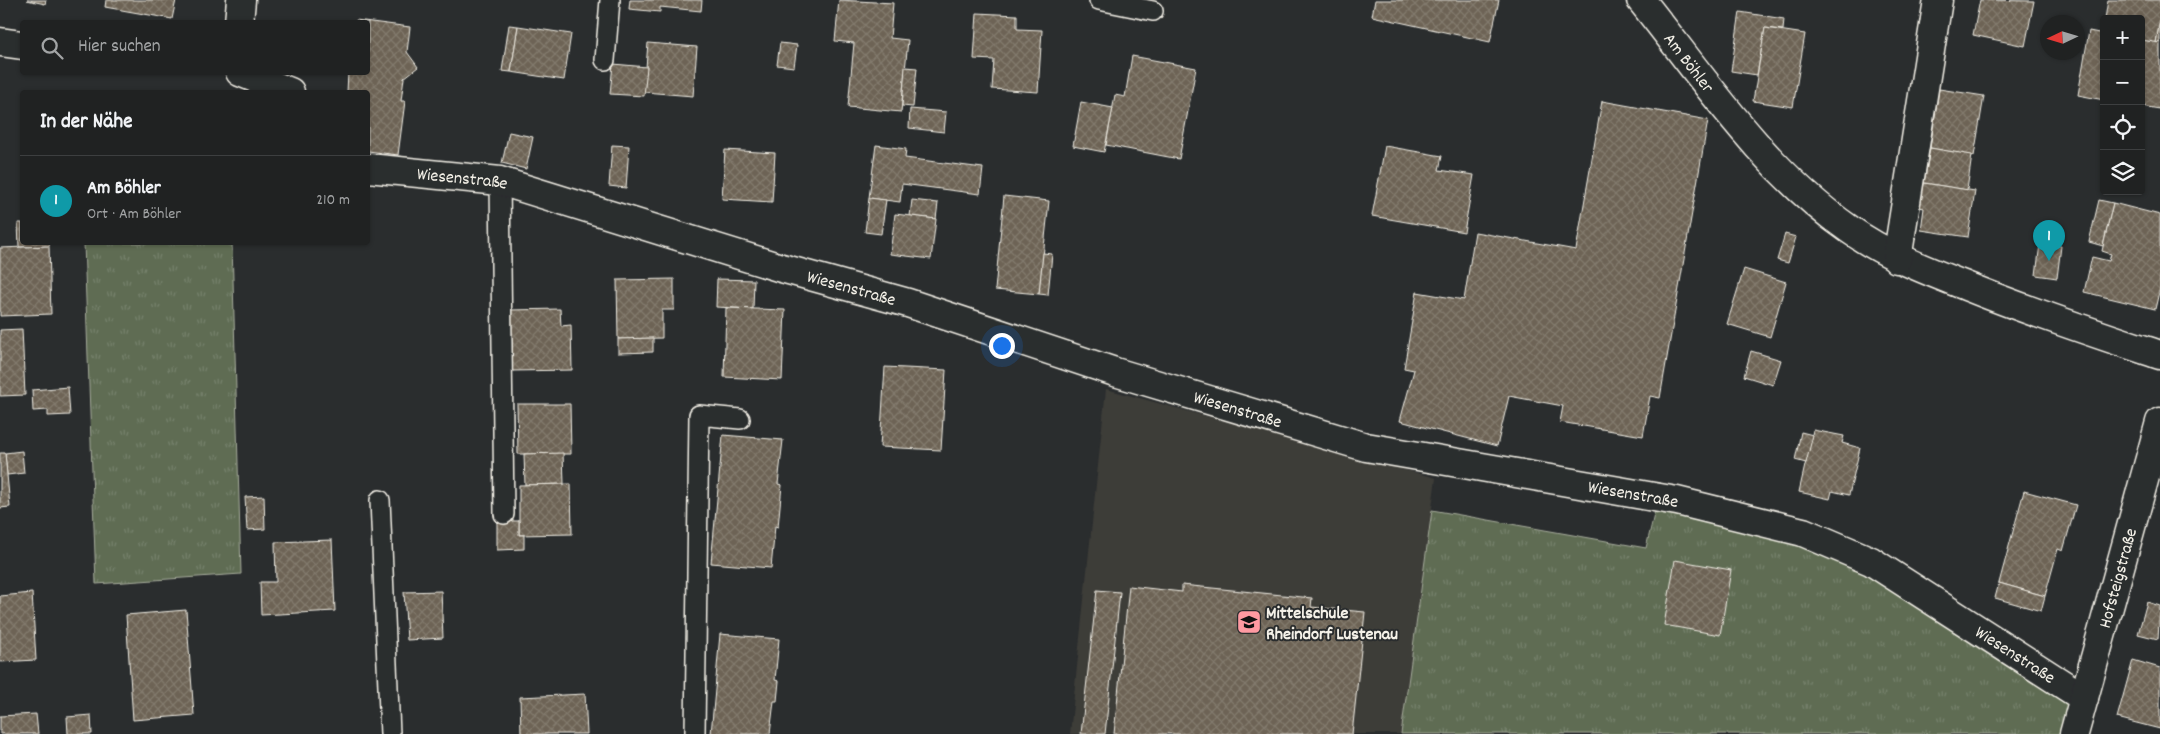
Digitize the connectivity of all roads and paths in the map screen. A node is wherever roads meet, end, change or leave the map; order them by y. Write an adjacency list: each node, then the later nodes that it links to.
1 (241, 0): 7 (street)
2 (610, 0): 10 (lane)
3 (1099, 0): 6 (lane)
4 (1641, 0): 15 (street, Am Böhler)
5 (1938, 0): 15 (street)
6 (1153, 11)
7 (240, 20)
8 (0, 42): 9 (street)
9 (20, 45)
10 (605, 60)
11 (248, 75): 12 (street)
12 (285, 90)
13 (370, 168): 14 (street, Wiesenstraße)
14 (500, 181): 20 (lane); 21 (street, Wiesenstraße)
15 (1898, 259): 16 (street, Am Böhler)
16 (2160, 355)
17 (740, 419): 23 (lane)
18 (2160, 422): 21 (street, Hofsteigstraße)
19 (380, 500): 22 (lane)
20 (504, 514)
21 (2084, 698): 24 (street, Hofsteigstraße)
22 (390, 734)
23 (695, 734)
24 (2074, 734)

